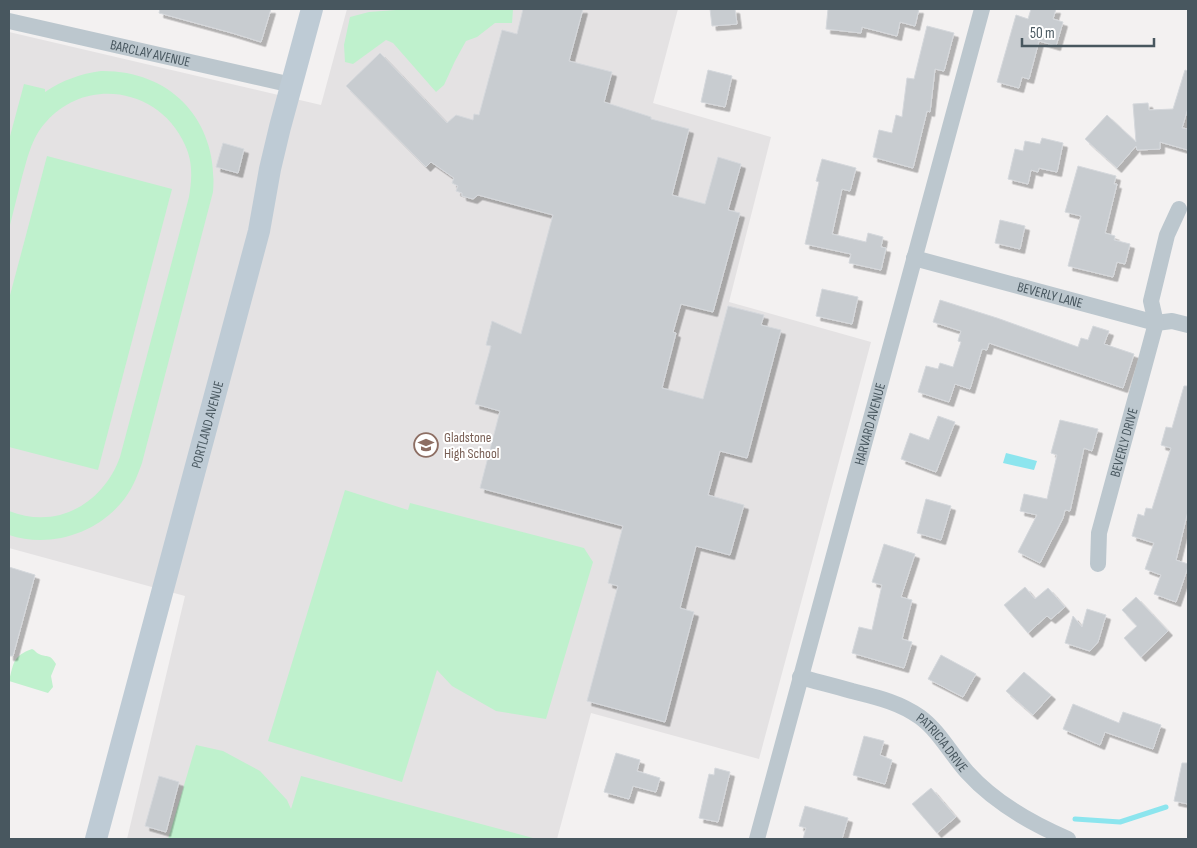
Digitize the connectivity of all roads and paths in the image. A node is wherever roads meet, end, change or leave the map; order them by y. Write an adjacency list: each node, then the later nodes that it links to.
1 (312, 9): 4 (street, PORTLAND AVENUE)
2 (982, 9): 6 (street, HARVARD AVENUE)
3 (9, 21): 4 (street, BARCLAY AVENUE)
4 (292, 85): 11 (street, PORTLAND AVENUE)
5 (1178, 209): 7 (street)
6 (914, 258): 7 (street, BEVERLY LANE); 10 (street, HARVARD AVENUE)
7 (1156, 323): 8 (street, BEVERLY LANE); 9 (street, BEVERLY DRIVE)
8 (1188, 325)
9 (1098, 564)
10 (800, 677): 12 (street, HARVARD AVENUE); 13 (street, PATRICIA DRIVE)
11 (96, 839)
12 (757, 839)
13 (1068, 839)

